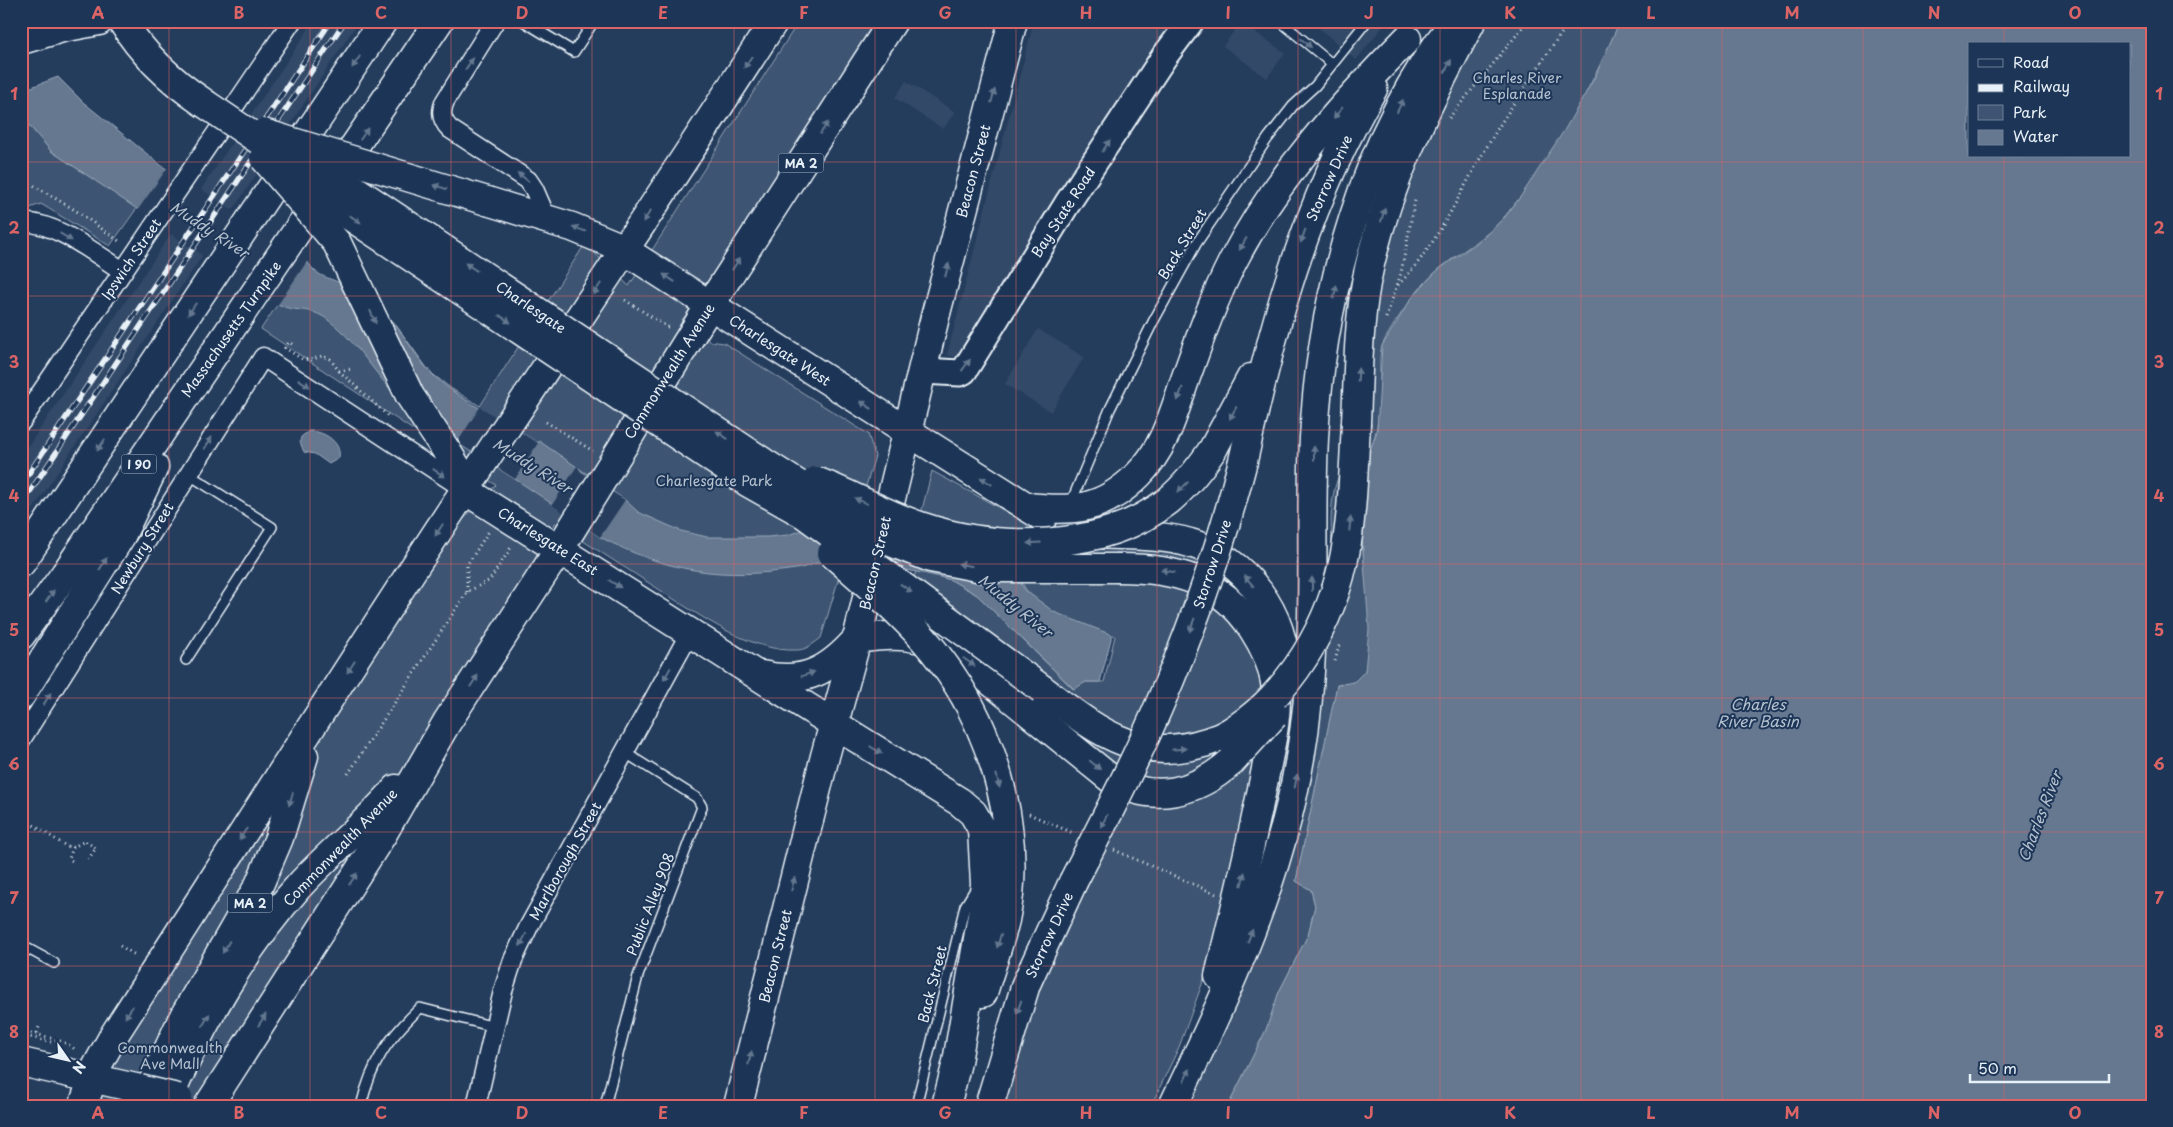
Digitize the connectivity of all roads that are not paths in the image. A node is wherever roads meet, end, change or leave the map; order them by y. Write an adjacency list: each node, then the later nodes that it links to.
1 (98, 21): 18 (main road)
2 (122, 21): 20 (main road, Charlesgate, bridge)
3 (292, 21): 24 (street, Ipswich Street)
4 (383, 21): 38 (main road, one-way to 38)
5 (439, 21): 29 (main road, Massachusetts Turnpike / I 90, one-way to 5)
6 (495, 21): 21 (street, one-way to 6)
7 (523, 21): 8 (lane)
8 (594, 21)
9 (774, 21): 23 (main road, MA 2, one-way to 23)
10 (893, 21): 25 (main road, Commonwealth Avenue / MA 2, one-way to 10)
11 (1013, 21): 28 (main road, Beacon Street, one-way to 11)
12 (1191, 21): 28 (street, Bay State Road, one-way to 12)
13 (1280, 21): 19 (lane, one-way to 19)
14 (1368, 21): 19 (lane, Back Street)
15 (1455, 21): 56 (main road, one-way to 15)
16 (1471, 21): 50 (main road, one-way to 16, bridge)
17 (1414, 30): 26 (main road, Storrow Drive, one-way to 26); 36 (main road, one-way to 36)
18 (21, 40)
19 (1332, 64): 36 (lane, Back Street)
20 (235, 125): 21 (main road, Charlesgate West, one-way to 20, bridge); 32 (main road, Charlesgate, bridge); 34 (main road, one-way to 34, bridge)
21 (546, 219): 23 (main road, Charlesgate West, one-way to 21)
22 (21, 223): 24 (street, one-way to 24)
23 (624, 249): 25 (main road, Charlesgate West, one-way to 23); 34 (main road, MA 2, one-way to 34)
24 (123, 271): 30 (street, Ipswich Street)
25 (710, 305): 31 (main road, Charlesgate West, one-way to 25); 37 (main road, Commonwealth Avenue / MA 2)
26 (1269, 350): 32 (main road, one-way to 32, bridge); 70 (main road, Storrow Drive, one-way to 70, bridge)
27 (263, 356): 33 (street, Newbury Street, one-way to 27); 34 (street, Charlesgate East, one-way to 34)
28 (922, 371): 31 (main road, Beacon Street)
29 (198, 377): 40 (main road, Massachusetts Turnpike / I 90, one-way to 29); 44 (main road, one-way to 29)
30 (21, 422)
31 (907, 432): 35 (main road, Charlesgate West, one-way to 31); 41 (main road, Beacon Street, bridge)
32 (756, 473): 46 (main road, one-way to 32, bridge); 50 (main road, one-way to 50, bridge); 58 (main road, one-way to 58, bridge)
33 (188, 474): 42 (lane); 49 (street, Newbury Street, one-way to 33)
34 (466, 490): 37 (main road, Charlesgate East); 45 (main road, MA 2, one-way to 45)
35 (1027, 507): 36 (main road); 46 (main road, Charlesgate West, one-way to 35)
36 (1068, 510)
37 (566, 538): 39 (main road, Charlesgate East, one-way to 39); 47 (main road, Commonwealth Avenue / MA 2, one-way to 37)
38 (21, 563)
39 (691, 631): 43 (main road, Charlesgate East); 51 (street, Marlborough Street, one-way to 51)
40 (21, 635)
41 (857, 639): 43 (main road, one-way to 41); 48 (main road, Beacon Street); 50 (main road, one-way to 50)
42 (186, 660)
43 (760, 675): 48 (main road, Charlesgate East)
44 (21, 694)
45 (327, 704): 59 (main road, one-way to 59); 60 (main road, MA 2, one-way to 60)
46 (1276, 706): 56 (main road, one-way to 46)
47 (447, 722): 61 (main road, Commonwealth Avenue / MA 2, one-way to 47); 63 (main road, Commonwealth Avenue, one-way to 47)
48 (834, 724): 52 (main road, Charlesgate East, one-way to 52); 67 (main road, Beacon Street, one-way to 48)
49 (21, 740)
50 (1226, 750)
51 (624, 752): 55 (street, Marlborough Street, one-way to 55); 66 (lane, Public Alley 908)
52 (985, 873): 58 (main road, Charlesgate East); 68 (lane, Back Street)
53 (21, 945): 54 (lane)
54 (54, 964)
55 (495, 1028): 64 (lane); 65 (street, Marlborough Street)
56 (1202, 1045): 71 (main road, one-way to 56)
57 (21, 1062): 59 (main road)
58 (957, 1062): 69 (main road)
59 (93, 1077): 60 (main road); 62 (main road)
60 (141, 1097): 61 (main road, bridge)
61 (171, 1102): 63 (main road)
62 (83, 1106)
63 (208, 1106)
64 (361, 1106)
65 (476, 1106)
66 (605, 1106)
67 (738, 1106)
68 (916, 1106)
69 (946, 1106)
70 (989, 1106)
71 (1173, 1106)

